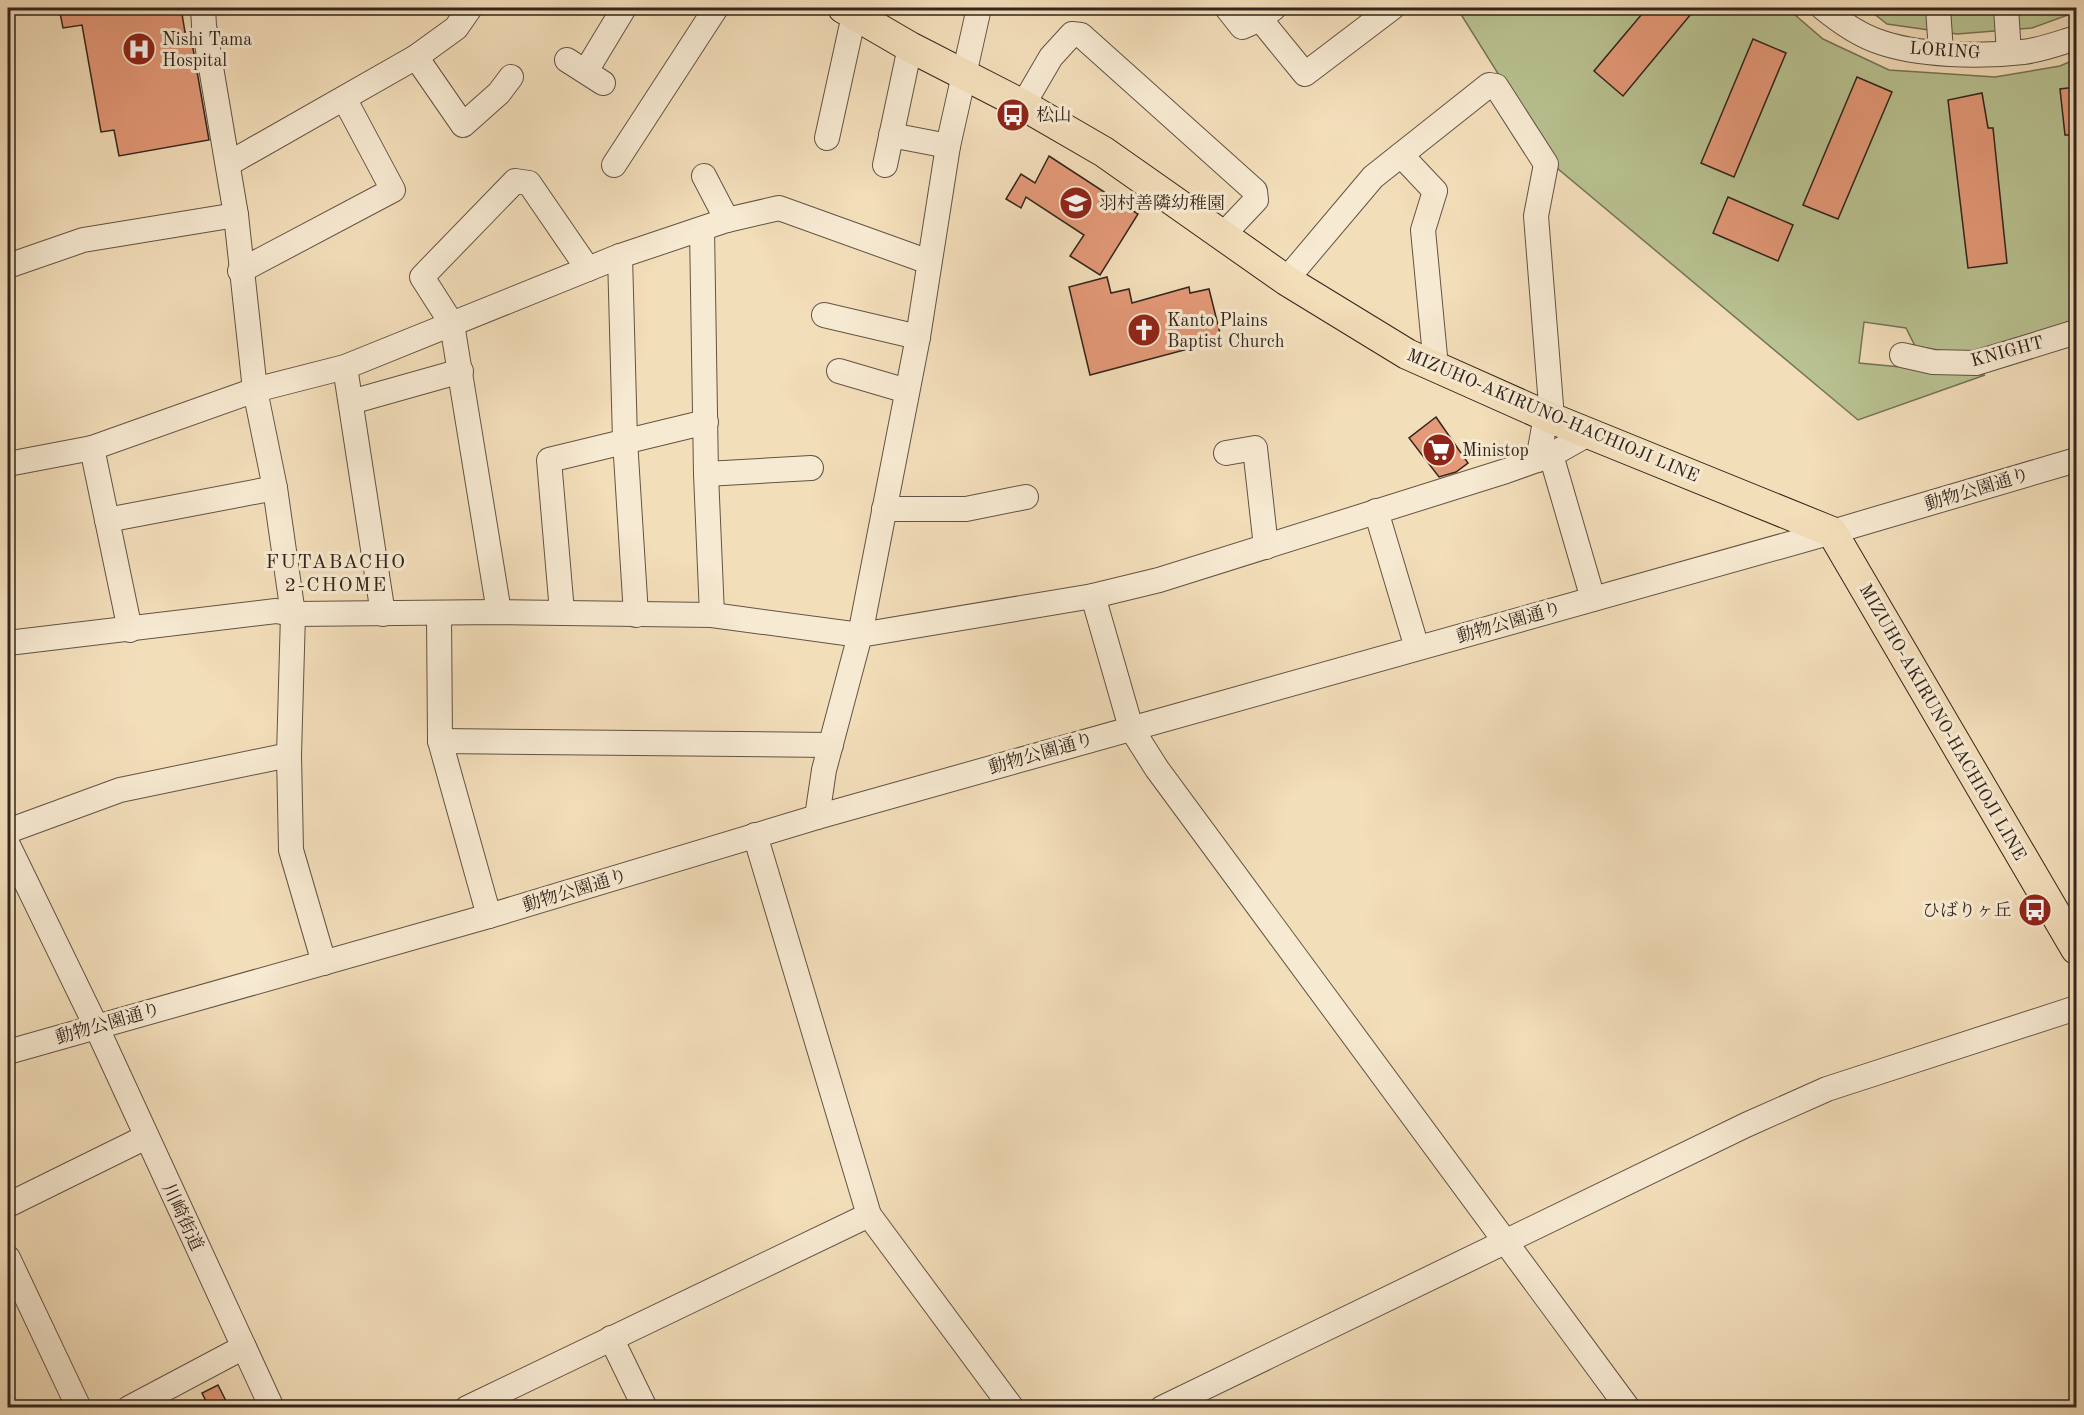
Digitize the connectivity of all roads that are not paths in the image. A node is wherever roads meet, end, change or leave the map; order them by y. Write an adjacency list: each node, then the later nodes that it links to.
1 (203, 8): 27 (street)
2 (471, 8): 17 (street)
3 (624, 8): 18 (street)
4 (716, 8): 28 (street)
5 (1227, 8): 12 (street)
6 (1823, 8): 15 (street, LORING)
7 (1938, 8): 15 (street)
8 (2007, 8): 16 (street)
9 (1384, 10): 12 (street)
10 (848, 11): 14 (main road, MIZUHO-AKIRUNO-HACHIOJI LINE); 24 (street)
11 (984, 11): 19 (street)
12 (1267, 13)
13 (2076, 38): 16 (street, LORING)
14 (910, 47): 19 (main road, MIZUHO-AKIRUNO-HACHIOJI LINE); 23 (street)
15 (1941, 52): 16 (street, LORING)
16 (2009, 53)
17 (416, 57): 20 (street); 21 (street)
18 (585, 72)
19 (965, 76): 22 (main road, MIZUHO-AKIRUNO-HACHIOJI LINE); 25 (street)
20 (511, 77)
21 (345, 100): 27 (street); 39 (street)
22 (1023, 105): 34 (main road, MIZUHO-AKIRUNO-HACHIOJI LINE); 34 (street)
23 (891, 135): 25 (street); 29 (street)
24 (827, 138)
25 (948, 146): 36 (street)
26 (1401, 155): 40 (street); 47 (street); 53 (street)
27 (228, 164): 31 (street)
28 (614, 165)
29 (885, 165)
30 (704, 176): 32 (street)
31 (236, 215): 37 (street); 39 (street)
32 (727, 220): 33 (street); 36 (street)
33 (702, 229): 35 (street); 54 (street)
34 (1221, 237): 40 (main road, MIZUHO-AKIRUNO-HACHIOJI LINE)
35 (620, 256): 38 (street); 56 (street)
36 (930, 262): 44 (street)
37 (8, 266)
38 (588, 269): 42 (street); 42 (street)
39 (240, 271): 50 (street)
40 (1286, 280): 47 (main road, MIZUHO-AKIRUNO-HACHIOJI LINE)
41 (824, 315): 44 (street)
42 (452, 324): 46 (street); 49 (street)
43 (2076, 332): 45 (street, KNIGHT)
44 (918, 337): 51 (street)
45 (1902, 355)
46 (345, 367): 50 (street); 52 (street)
47 (1436, 367): 53 (main road, MIZUHO-AKIRUNO-HACHIOJI LINE)
48 (839, 370): 51 (street)
49 (461, 371): 52 (street); 73 (street)
50 (255, 390): 57 (street); 64 (street)
51 (907, 391): 66 (street)
52 (351, 402): 77 (street)
53 (1549, 417): 55 (main road, MIZUHO-AKIRUNO-HACHIOJI LINE); 59 (street)
54 (706, 422): 56 (street); 63 (street)
55 (1590, 433): 59 (street); 69 (main road, MIZUHO-AKIRUNO-HACHIOJI LINE)
56 (626, 440): 74 (street); 78 (street)
57 (92, 448): 61 (street); 68 (street)
58 (1226, 453): 70 (street)
59 (1544, 457): 67 (street); 72 (street)
60 (2076, 460): 69 (street, 動物公園通り)
61 (8, 464)
62 (811, 468): 63 (street)
63 (706, 474): 79 (street)
64 (275, 488): 68 (street); 76 (street)
65 (1026, 497): 66 (street)
66 (884, 509): 81 (street)
67 (1376, 512): 70 (street); 83 (street)
68 (107, 520): 80 (street)
69 (1832, 532): 72 (street, 動物公園通り); 93 (main road, MIZUHO-AKIRUNO-HACHIOJI LINE)
70 (1266, 547): 71 (street)
71 (1093, 596): 81 (street); 84 (street)
72 (1593, 599): 83 (street, 動物公園通り)
73 (499, 612): 74 (street); 75 (street)
74 (562, 612): 78 (street)
75 (439, 613): 77 (street); 85 (street)
76 (293, 614): 77 (street); 80 (street); 87 (street)
77 (384, 614)
78 (636, 615): 79 (street)
79 (712, 615): 81 (street)
80 (130, 630): 82 (street)
81 (860, 635): 86 (street)
82 (8, 643)
83 (1417, 648): 84 (street, 動物公園通り)
84 (1131, 728): 88 (street, 動物公園通り); 101 (street)
85 (440, 741): 86 (street); 92 (street)
86 (831, 744): 88 (street)
87 (289, 755): 89 (street); 94 (street)
88 (817, 817): 90 (street, 動物公園通り)
89 (8, 831)
90 (755, 835): 92 (street, 動物公園通り); 100 (street)
91 (8, 845): 96 (street, 川崎街道)
92 (489, 916): 94 (street, 動物公園通り)
93 (2076, 949)
94 (324, 963): 96 (street, 動物公園通り)
95 (2076, 1008): 101 (street)
96 (96, 1026): 97 (street, 動物公園通り); 98 (street, 川崎街道)
97 (8, 1052)
98 (146, 1137): 99 (street); 104 (street, 川崎街道)
99 (8, 1205)
100 (869, 1215): 103 (street); 110 (street)
101 (1507, 1241): 111 (street); 112 (street)
102 (8, 1258): 105 (street)
103 (610, 1338): 108 (street); 109 (street)
104 (244, 1347): 106 (street); 107 (street, 川崎街道)
105 (79, 1407)
106 (129, 1407)
107 (272, 1407)
108 (467, 1407)
109 (645, 1407)
110 (1012, 1407)
111 (1162, 1407)
112 (1628, 1407)

